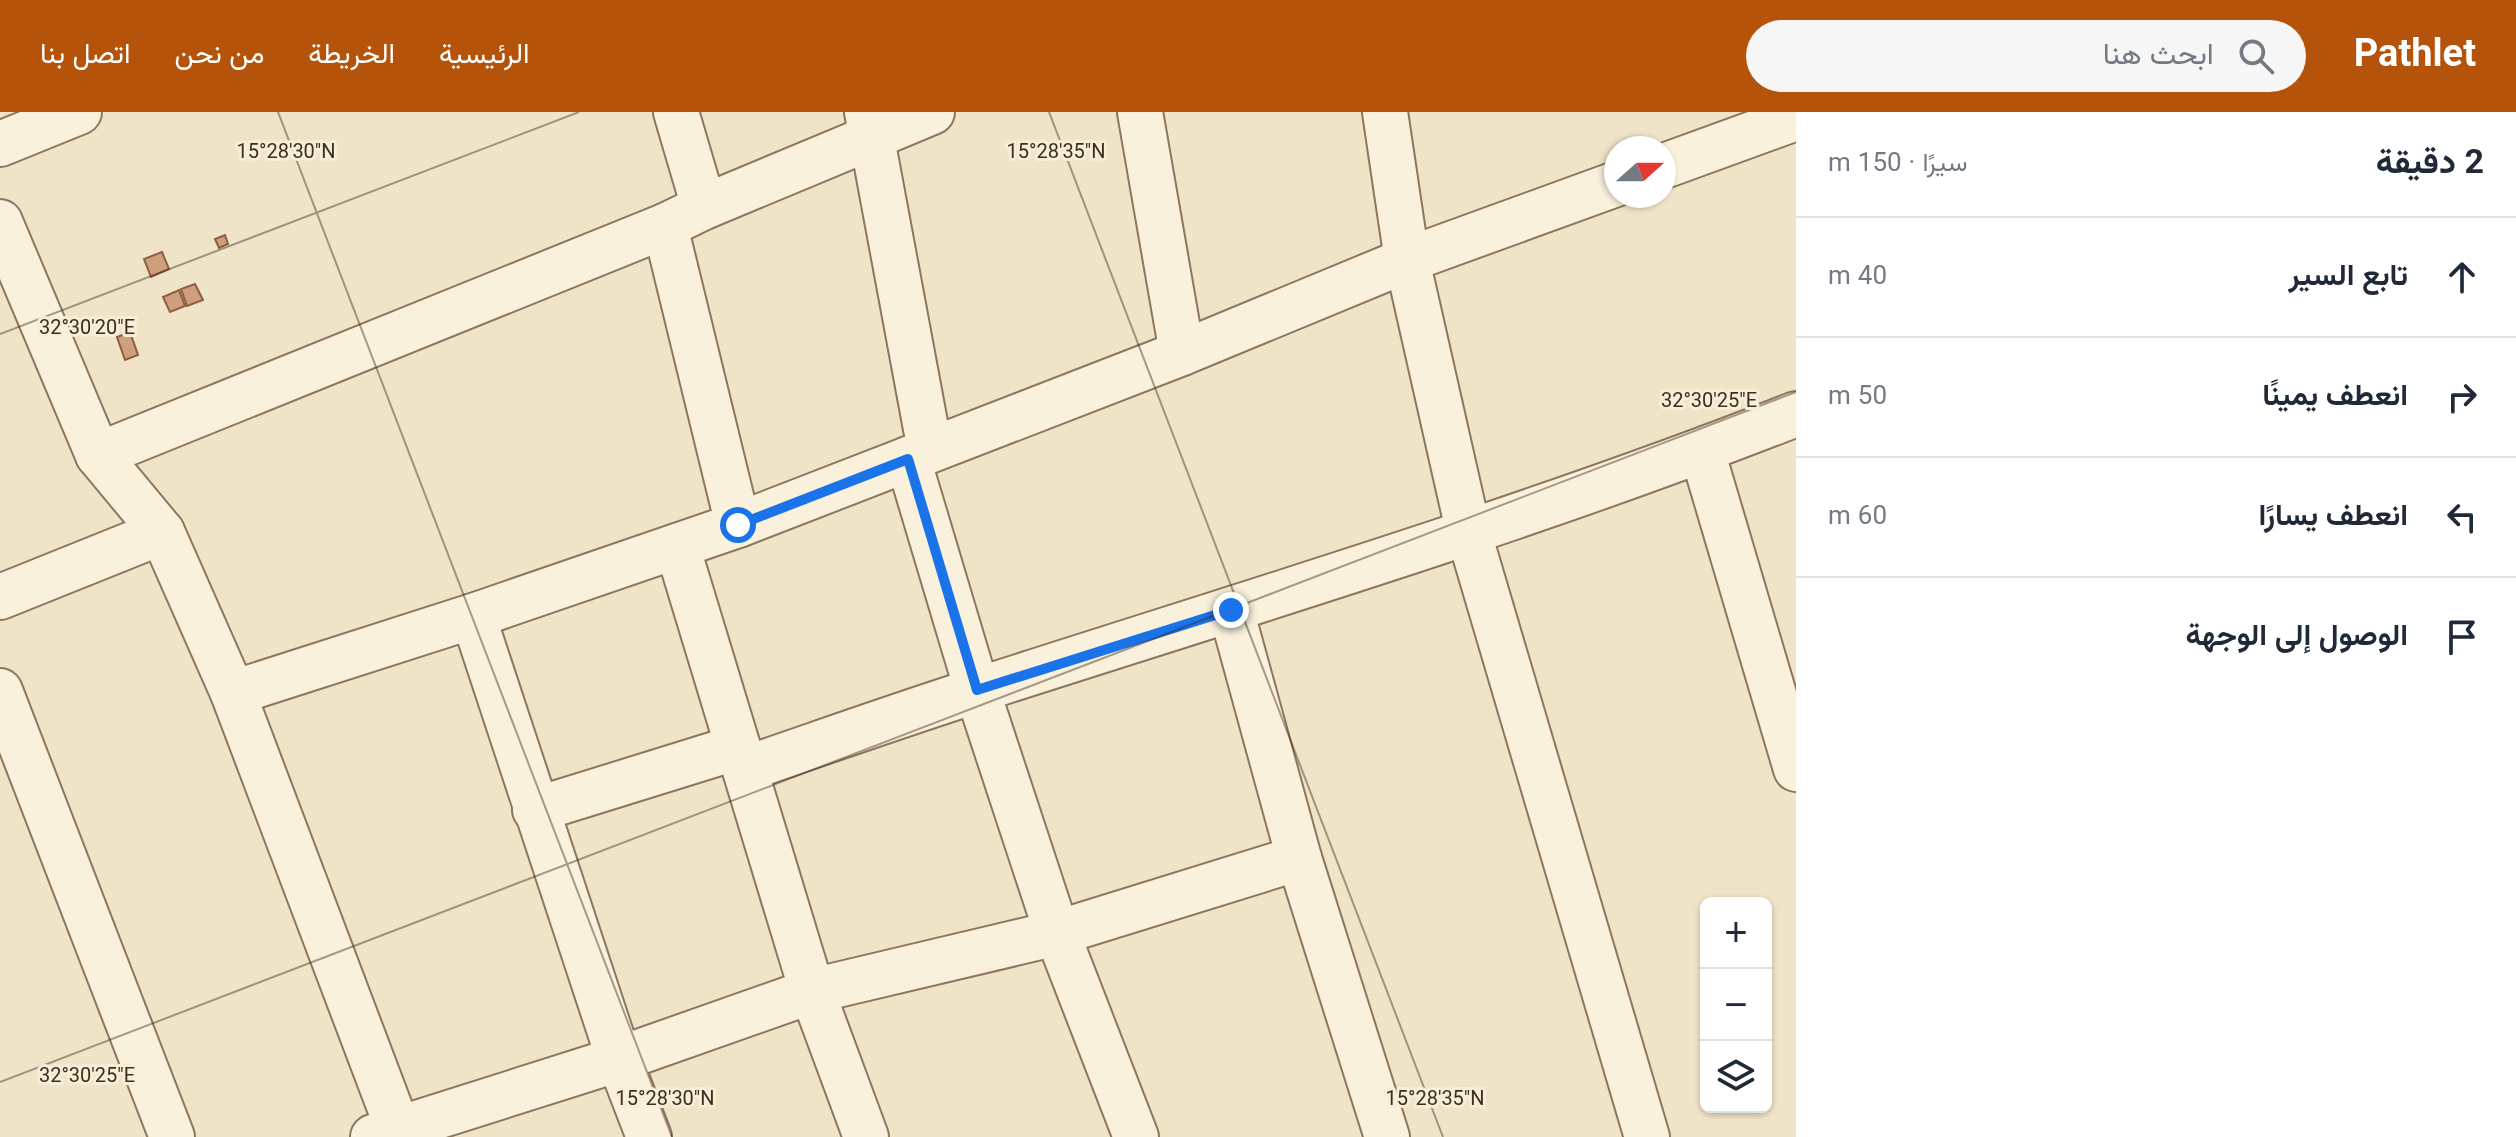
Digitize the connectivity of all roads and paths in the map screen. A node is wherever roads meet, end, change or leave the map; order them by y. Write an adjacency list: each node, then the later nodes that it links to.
1 (79, 112): 8 (street)
2 (676, 112): 11 (street)
3 (932, 112): 7 (street)
4 (1140, 112): 15 (street)
5 (1385, 112): 14 (street)
6 (1796, 118): 9 (street)
7 (869, 126): 11 (street); 18 (street)
8 (0, 144)
9 (1676, 162)
10 (1604, 188): 14 (street)
11 (704, 207): 13 (street)
12 (0, 222): 19 (street)
13 (665, 226): 19 (street); 20 (street)
14 (1407, 260): 15 (street); 22 (street)
15 (1182, 353): 18 (street)
16 (1796, 414): 17 (street)
17 (1702, 451): 22 (street); 31 (street)
18 (919, 454): 20 (street); 27 (street)
19 (98, 455): 21 (street)
20 (738, 525): 23 (street)
21 (162, 532): 24 (street); 29 (street)
22 (1469, 534): 25 (street); 43 (street)
23 (677, 546): 26 (street); 30 (street)
24 (0, 597)
25 (1231, 610): 27 (street); 33 (street)
26 (473, 616): 29 (street); 32 (street)
27 (977, 690): 30 (street); 34 (street)
28 (0, 691): 38 (street)
29 (233, 693): 37 (street)
30 (742, 758): 32 (street); 35 (street)
31 (1796, 769)
32 (535, 810): 36 (street)
33 (1299, 858): 34 (street); 42 (street)
34 (1057, 933): 35 (street); 41 (street)
35 (812, 991): 36 (street); 40 (street)
36 (619, 1059): 37 (street); 39 (street)
37 (391, 1134)
38 (172, 1137)
39 (649, 1137)
40 (866, 1137)
41 (1136, 1137)
42 (1387, 1137)
43 (1647, 1137)

